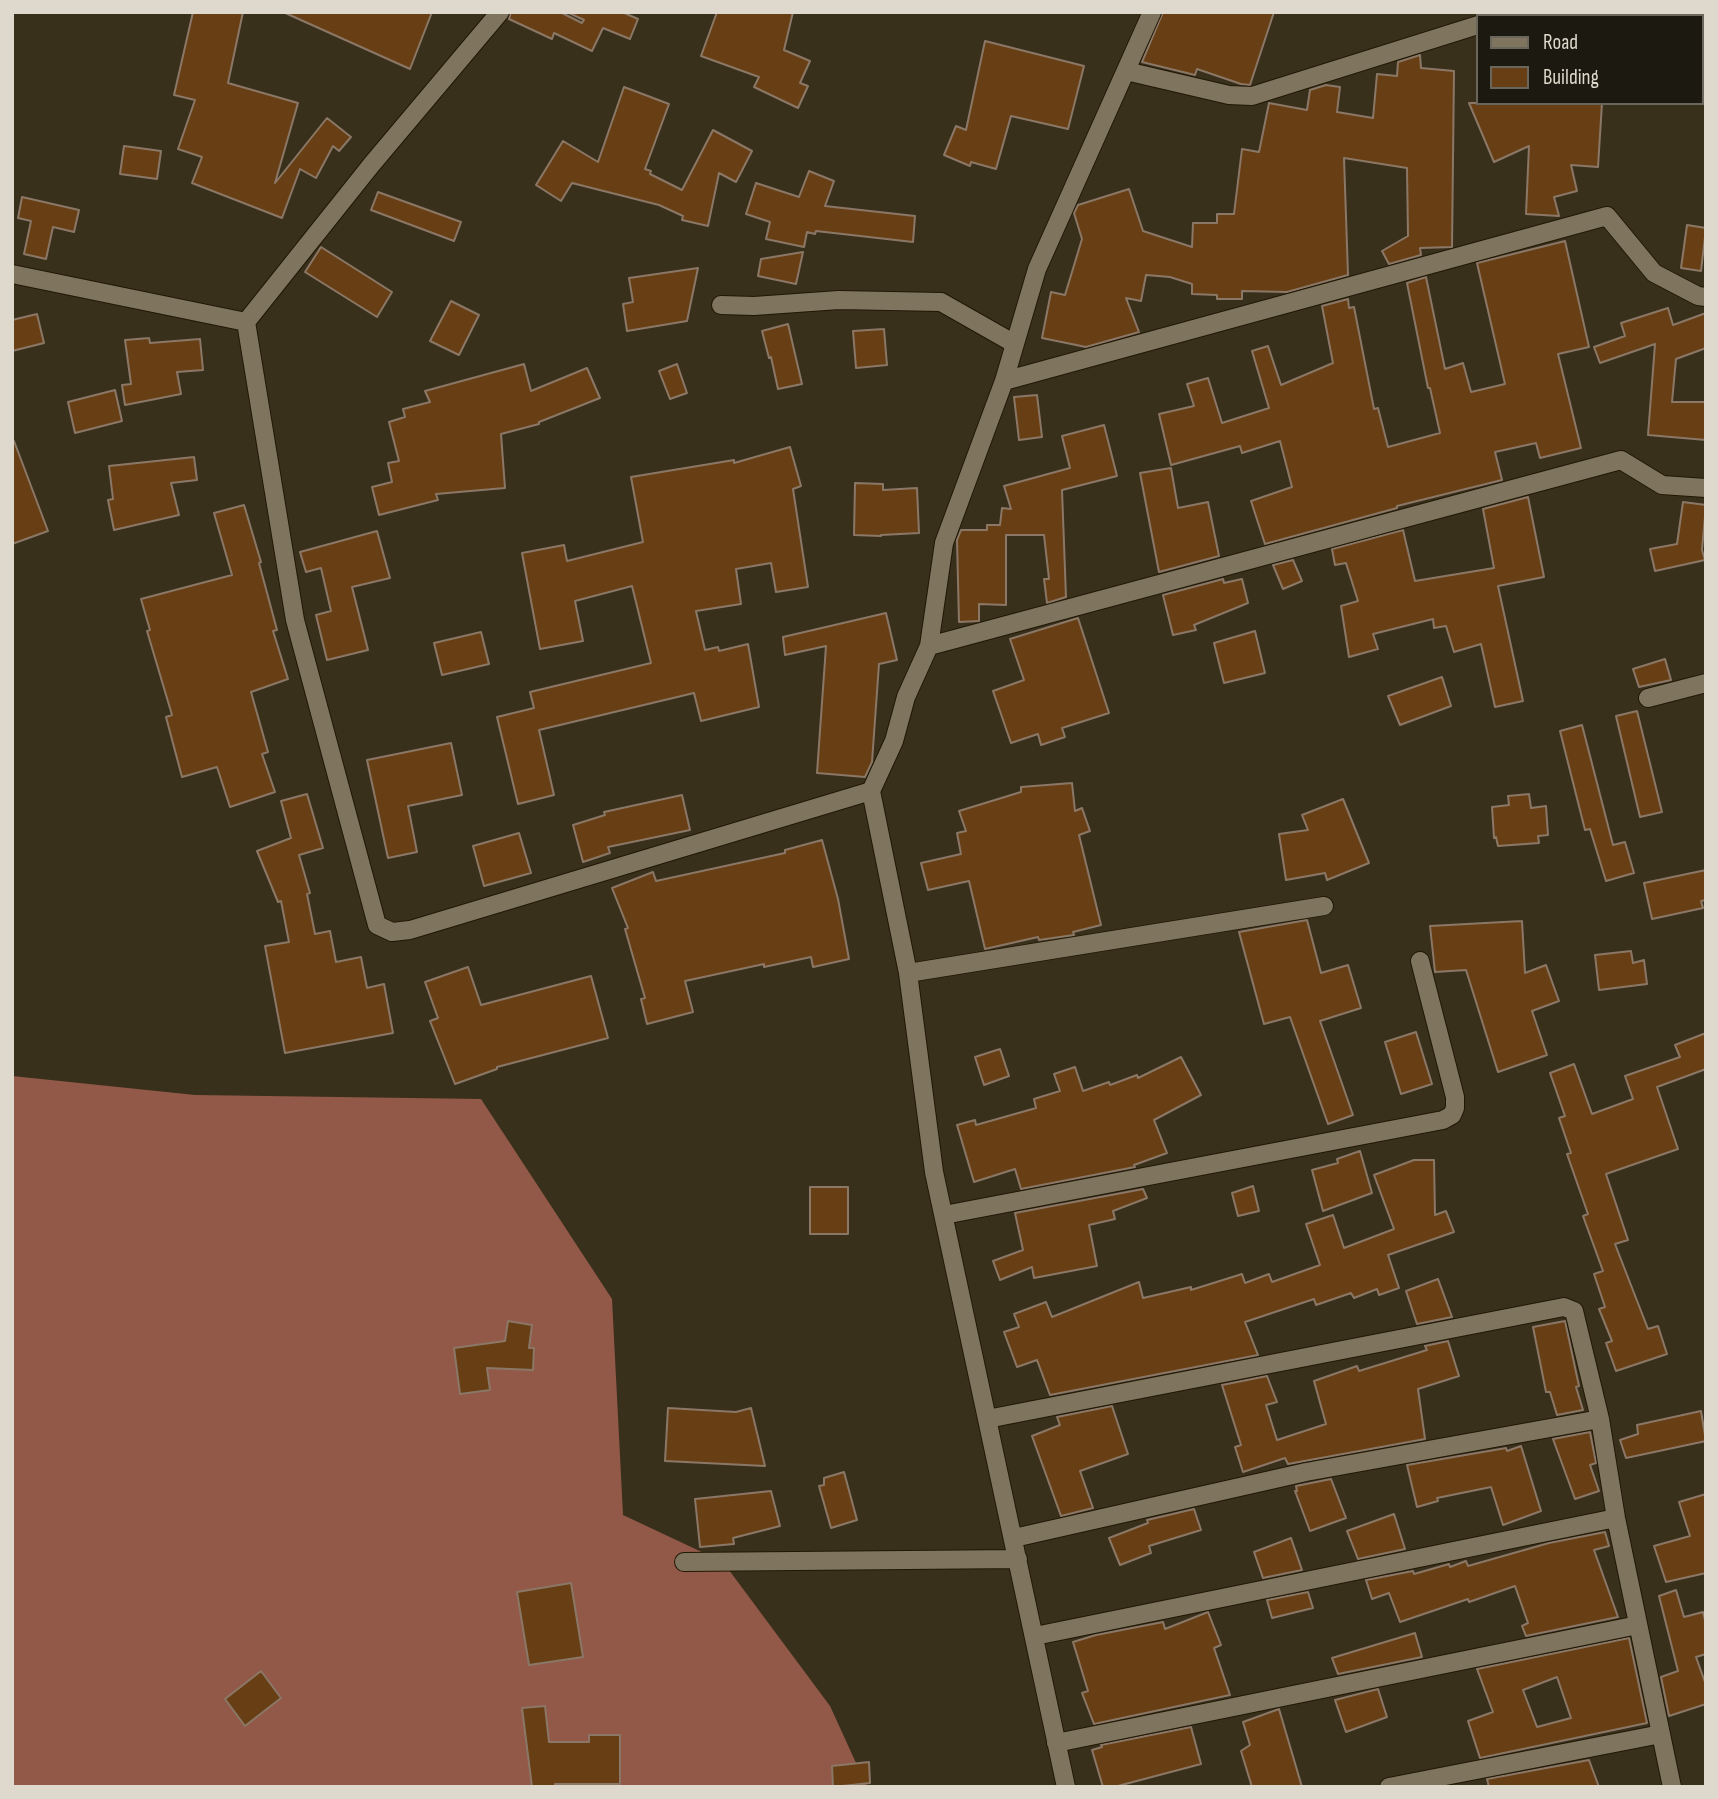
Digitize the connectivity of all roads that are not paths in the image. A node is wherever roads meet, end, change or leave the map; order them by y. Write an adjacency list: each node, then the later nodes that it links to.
1 (500, 12): 8 (street)
2 (1152, 12): 4 (street)
3 (1476, 26): 4 (street)
4 (1126, 71): 9 (street)
5 (12, 274): 8 (street)
6 (1706, 297): 10 (street)
7 (721, 305): 9 (street)
8 (246, 322): 15 (street)
9 (1015, 344): 10 (street)
10 (1004, 380): 12 (street)
11 (1706, 488): 12 (street)
12 (929, 646): 15 (street)
13 (1706, 683): 14 (street)
14 (1648, 698)
15 (871, 791): 18 (street)
16 (1324, 906): 18 (street)
17 (1420, 961): 19 (street)
18 (908, 973): 19 (street)
19 (944, 1216): 20 (street)
20 (987, 1419): 21 (street); 23 (street)
21 (1600, 1419): 22 (street); 23 (street)
22 (1616, 1518): 26 (street); 27 (street)
23 (1014, 1538): 24 (street)
24 (1018, 1559): 25 (street); 27 (street)
25 (684, 1562)
26 (1638, 1625): 28 (street); 29 (street)
27 (1035, 1636): 29 (street)
28 (1661, 1734): 31 (street); 32 (street)
29 (1056, 1743): 30 (street)
30 (1066, 1787)
31 (1389, 1787)
32 (1672, 1787)

